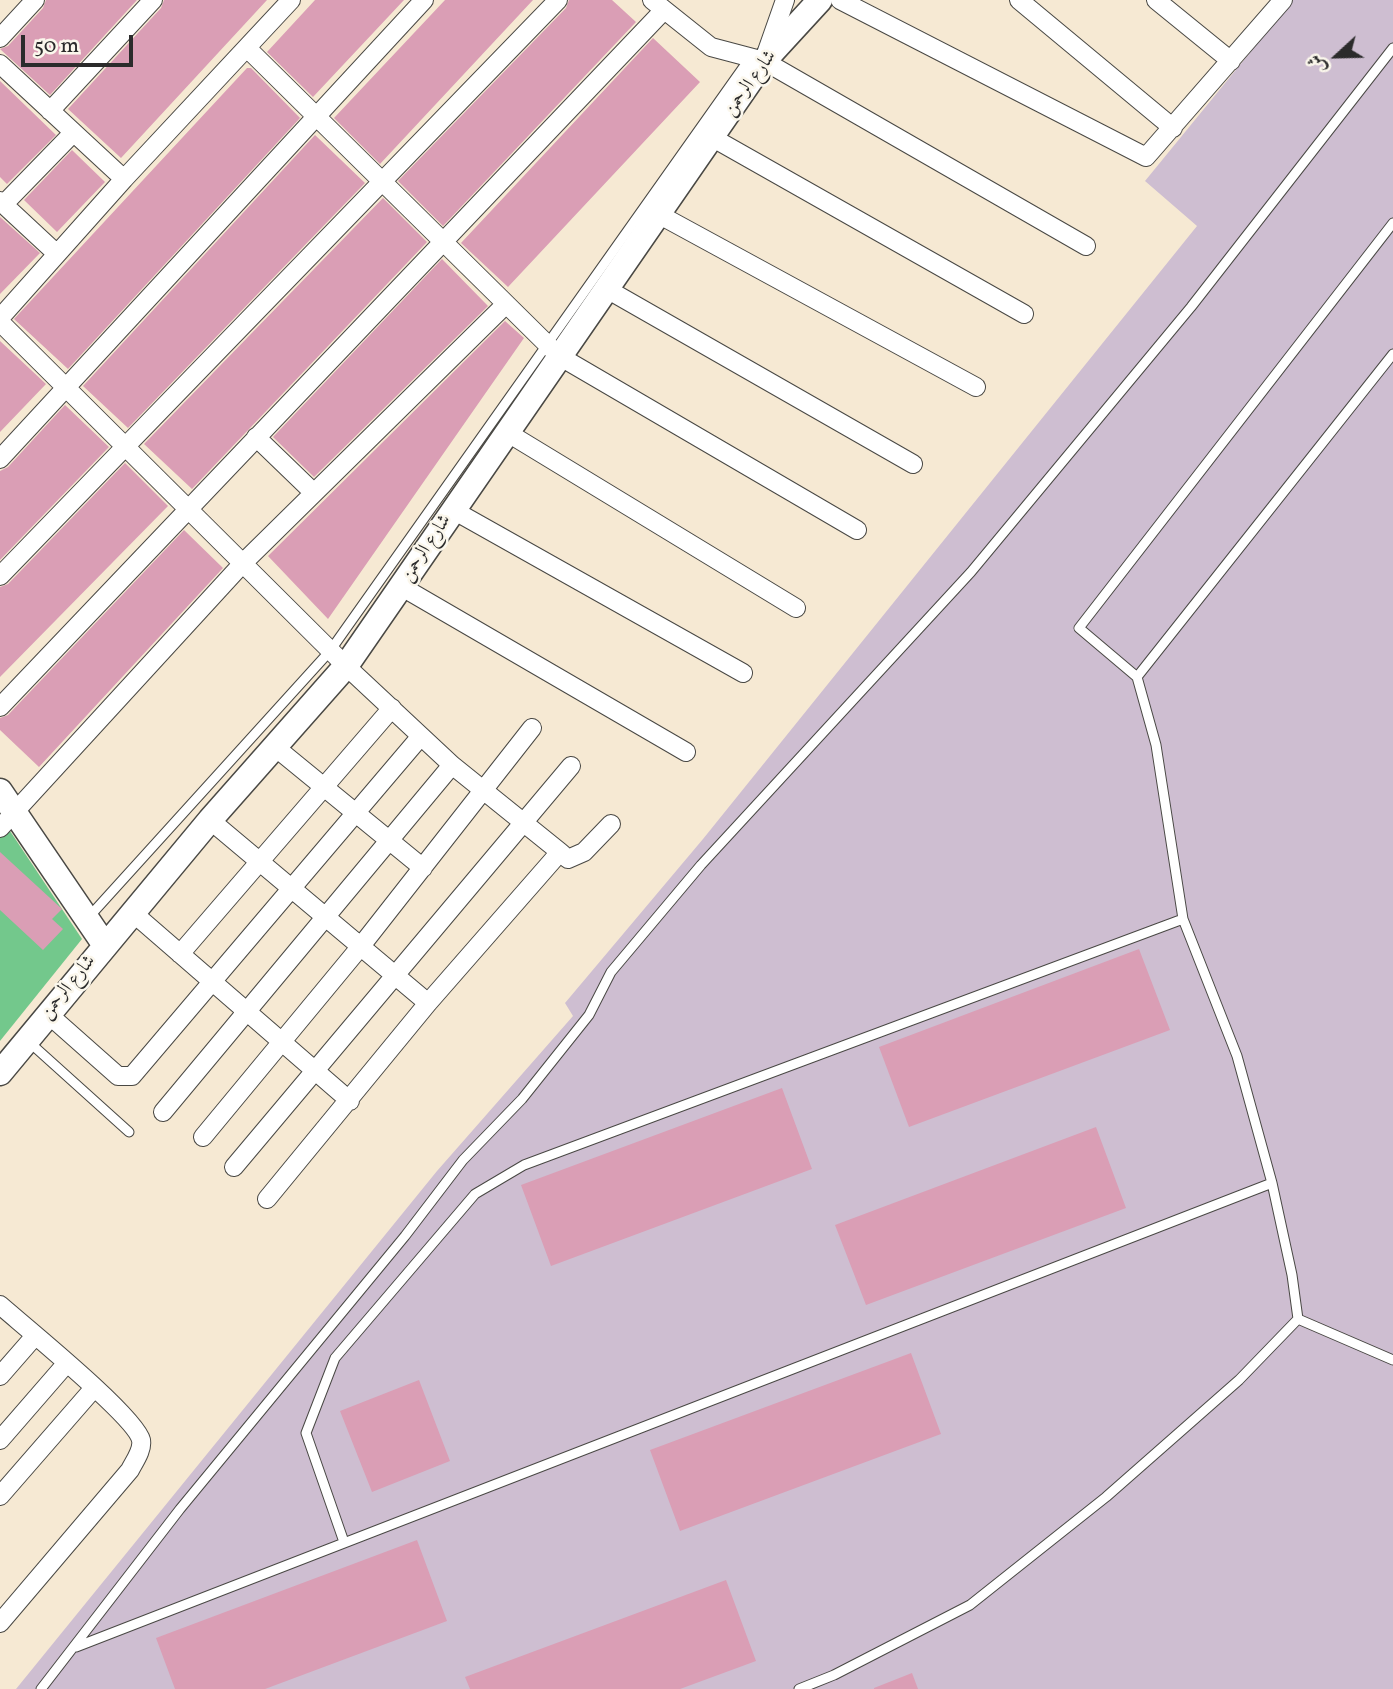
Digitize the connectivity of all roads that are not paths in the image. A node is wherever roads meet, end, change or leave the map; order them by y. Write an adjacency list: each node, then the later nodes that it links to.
1 (35, 0): 13 (street)
2 (153, 0): 19 (street)
3 (291, 0): 14 (street)
4 (424, 0): 20 (street)
5 (558, 0): 25 (street)
6 (785, 0): 16 (street)
7 (820, 0): 16 (street, شارع الرحمن)
8 (840, 0): 21 (street)
9 (1019, 0): 21 (street)
10 (1156, 0): 17 (street)
11 (1282, 0): 17 (street)
12 (658, 5): 16 (street); 29 (street)
13 (0, 38)
14 (248, 48): 20 (street); 24 (street)
15 (1393, 48): 111 (lane)
16 (757, 59): 23 (street, شارع الرحمن); 30 (street); 36 (lane)
17 (1231, 61): 21 (street)
18 (0, 64): 19 (street)
19 (50, 111): 22 (street)
20 (317, 117): 25 (street); 38 (street)
21 (1173, 128)
22 (74, 133): 24 (street); 26 (street)
23 (713, 138): 27 (street, شارع الرحمن); 34 (street)
24 (124, 179): 31 (street)
25 (381, 183): 29 (street); 42 (street)
26 (2, 203): 31 (street)
27 (658, 214): 32 (street, شارع الرحمن); 39 (street)
28 (1393, 223): 55 (lane)
29 (441, 242): 33 (street); 41 (street)
30 (1086, 246)
31 (57, 254): 35 (street)
32 (605, 288): 36 (street, شارع الرحمن); 44 (street)
33 (505, 305): 36 (street); 45 (street)
34 (1024, 314)
35 (0, 320): 38 (street)
36 (553, 350): 40 (street, شارع الرحمن); 48 (street); 53 (lane)
37 (1393, 354): 55 (lane)
38 (65, 387): 42 (street); 43 (street)
39 (976, 387)
40 (508, 433): 47 (street, شارع الرحمن); 52 (street)
41 (257, 437): 45 (street); 46 (street)
42 (124, 446): 46 (street); 50 (street)
43 (0, 458)
44 (912, 464)
45 (314, 493): 49 (street)
46 (188, 509): 49 (street); 56 (street)
47 (453, 510): 51 (street, شارع الرحمن); 54 (street)
48 (857, 530)
49 (243, 564): 53 (street); 68 (street)
50 (0, 576)
51 (402, 587): 53 (street, شارع الرحمن); 61 (street)
52 (796, 608)
53 (338, 658): 57 (street); 60 (street, شارع الرحمن); 79 (lane)
54 (743, 673)
55 (1137, 677): 80 (lane)
56 (0, 707)
57 (392, 708): 59 (street); 64 (street)
58 (532, 728): 66 (street)
59 (421, 736): 62 (street); 67 (street)
60 (275, 747): 64 (street); 69 (street, شارع الرحمن)
61 (685, 752)
62 (453, 765): 66 (street); 72 (street)
63 (571, 766): 70 (street)
64 (324, 787): 67 (street); 74 (street)
65 (0, 791): 68 (street)
66 (484, 791): 70 (street); 75 (street)
67 (357, 812): 72 (street); 76 (street)
68 (7, 820): 79 (street)
69 (210, 820): 74 (street); 77 (street, شارع الرحمن)
70 (526, 822): 73 (street); 84 (street)
71 (611, 824): 73 (street)
72 (390, 839): 75 (street); 78 (street)
73 (560, 852): 86 (street)
74 (260, 862): 76 (street); 83 (street)
75 (423, 868): 82 (street)
76 (292, 889): 78 (street); 85 (street)
77 (132, 912): 81 (street, شارع الرحمن); 83 (street)
78 (326, 917): 82 (street); 87 (street)
79 (87, 919): 81 (street)
80 (1183, 919): 98 (lane); 109 (lane)
81 (104, 944): 88 (street, شارع الرحمن)
82 (361, 946): 84 (street); 90 (street)
83 (180, 954): 85 (street)
84 (395, 975): 86 (street); 91 (street)
85 (213, 982): 87 (street); 88 (street)
86 (428, 1003): 93 (street)
87 (247, 1012): 90 (street); 94 (street)
88 (48, 1014): 89 (street, شارع الرحمن)
89 (27, 1040): 92 (street, شارع الرحمن); 95 (lane)
90 (282, 1042): 91 (street); 96 (street)
91 (315, 1070): 93 (street); 97 (street)
92 (0, 1073)
93 (350, 1101): 99 (street)
94 (163, 1112)
95 (130, 1132)
96 (203, 1137)
97 (234, 1167)
98 (1272, 1183): 101 (lane); 109 (lane)
99 (267, 1199)
100 (2, 1311): 102 (street)
101 (1298, 1320): 103 (lane); 113 (lane)
102 (34, 1337): 104 (street); 105 (street)
103 (1393, 1360)
104 (65, 1364): 106 (street); 107 (street)
105 (0, 1376)
106 (94, 1388): 108 (street); 110 (street)
107 (0, 1440)
108 (0, 1496)
109 (344, 1542): 111 (lane)
110 (0, 1623)
111 (74, 1647): 112 (lane)
112 (41, 1689)
113 (799, 1689)

